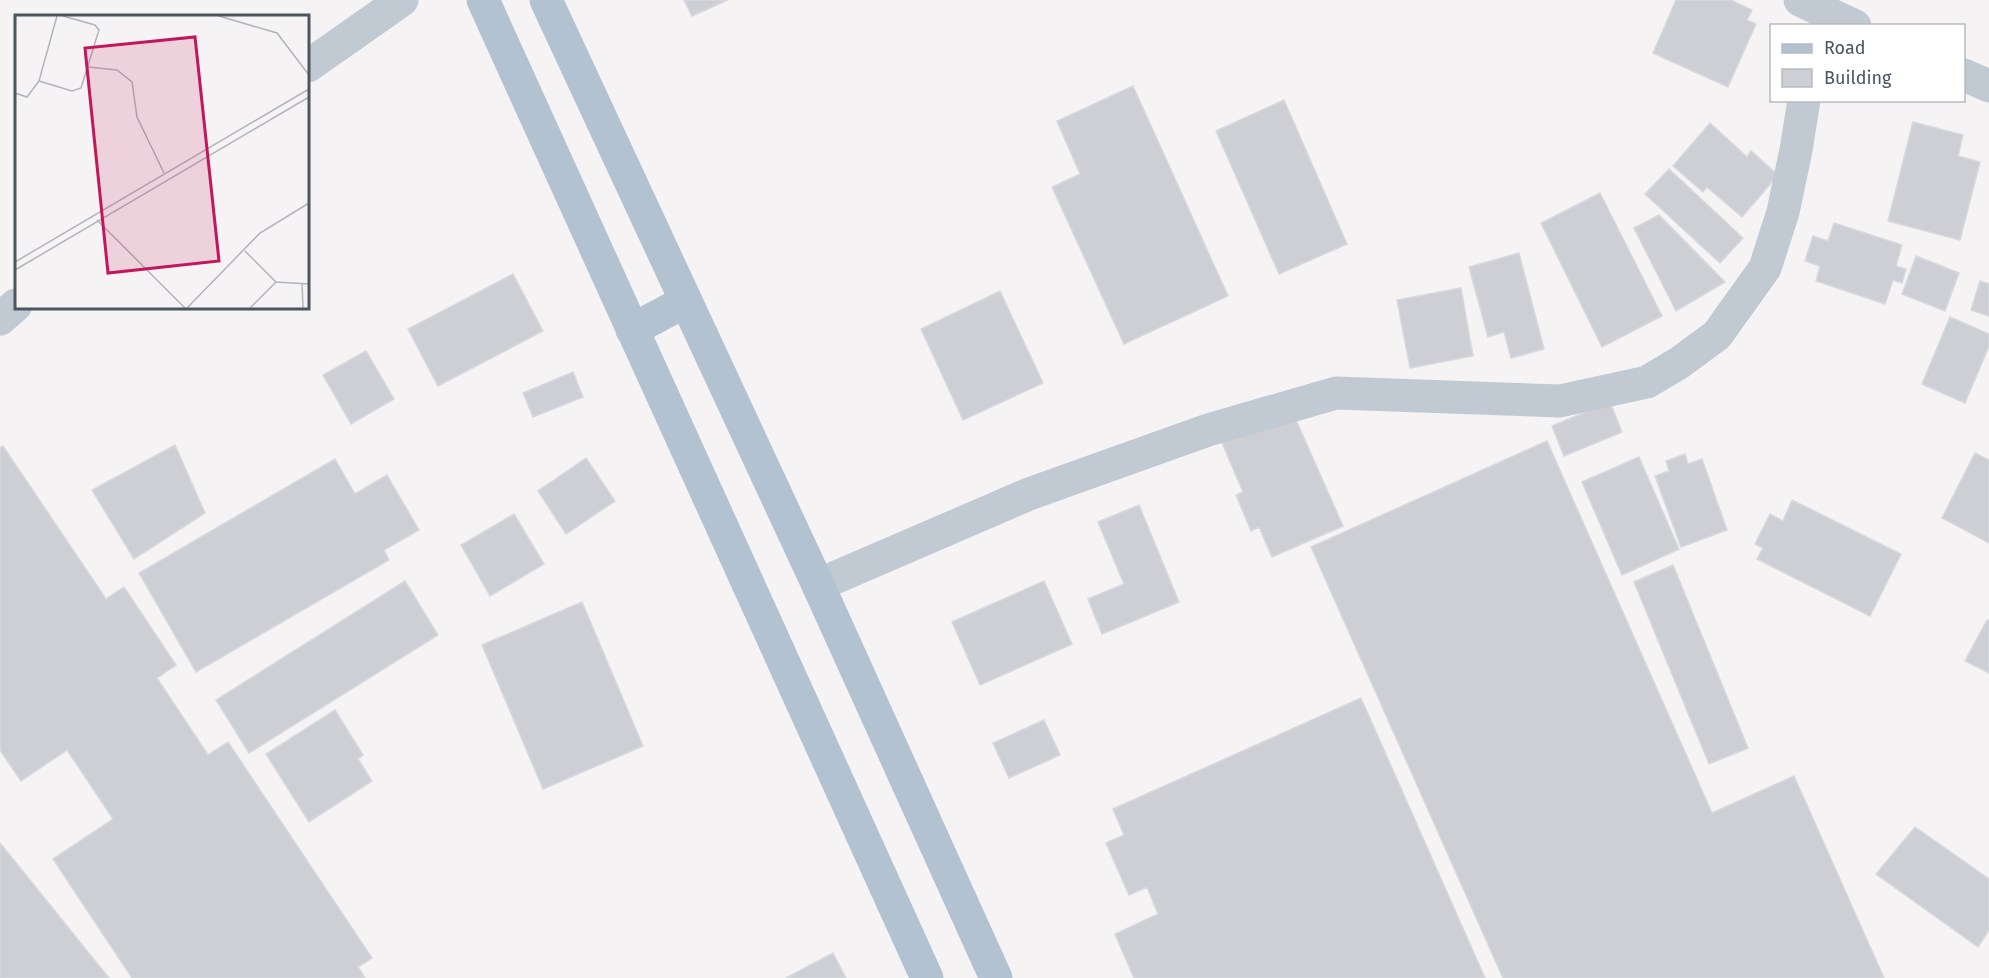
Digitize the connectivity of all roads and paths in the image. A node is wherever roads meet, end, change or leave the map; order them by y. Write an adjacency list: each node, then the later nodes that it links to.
1 (402, 0): 6 (street)
2 (483, 0): 13 (main road)
3 (546, 0): 10 (main road)
4 (1811, 11): 5 (street)
5 (1849, 24)
6 (309, 65)
7 (1965, 75): 8 (street)
8 (1989, 86)
9 (1804, 102): 14 (street)
10 (686, 301): 13 (main road); 14 (main road)
11 (15, 306): 12 (street)
12 (0, 319)
13 (632, 330): 15 (main road)
14 (818, 585): 16 (main road)
15 (927, 978)
16 (996, 978)

